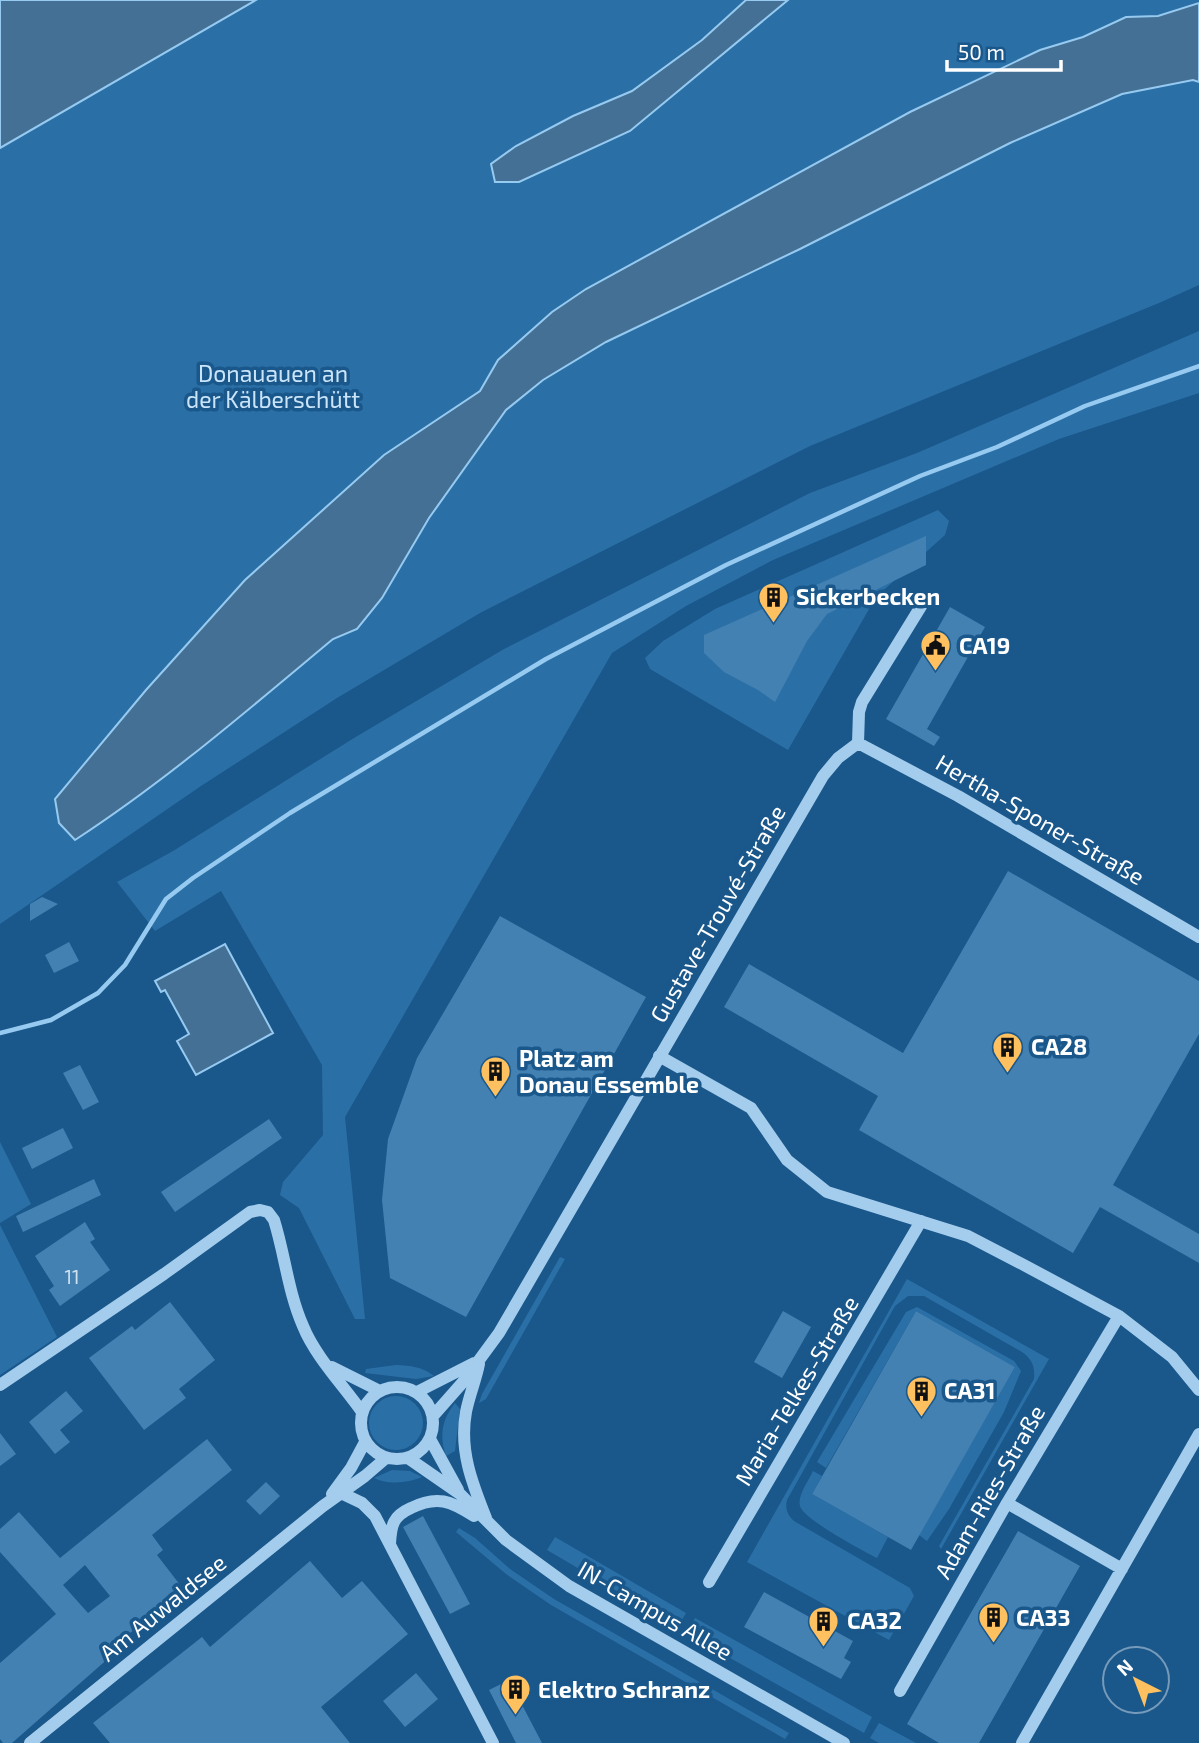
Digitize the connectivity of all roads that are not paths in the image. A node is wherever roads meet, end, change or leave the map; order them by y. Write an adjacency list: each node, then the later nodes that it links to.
1 (923, 603): 2 (street)
2 (858, 743): 3 (street, Hertha-Sponer-Straße); 4 (street, Gustave-Trouvé-Straße)
3 (1199, 937)
4 (659, 1056): 5 (street); 7 (street, Gustave-Trouvé-Straße)
5 (921, 1221): 6 (street); 27 (street, Maria-Telkes-Straße)
6 (1119, 1316): 10 (street); 22 (street, Adam-Ries-Straße)
7 (480, 1359): 12 (street, Gustave-Trouvé-Straße); 14 (street, Gustave-Trouvé-Straße); 24 (street, Gustave-Trouvé-Straße)
8 (328, 1365): 9 (street); 11 (street); 13 (street)
9 (0, 1385)
10 (1199, 1390)
11 (380, 1391): 12 (street); 13 (street)
12 (417, 1392): 14 (street)
13 (362, 1412): 17 (street)
14 (433, 1416): 16 (street)
15 (1199, 1434): 26 (street)
16 (430, 1438): 19 (street); 21 (street, IN-Campus Allee)
17 (365, 1442): 18 (street); 23 (street, Am Auwaldsee)
18 (386, 1458): 19 (street); 20 (street, Am Auwaldsee)
19 (408, 1458): 21 (street, IN-Campus Allee)
20 (341, 1493): 23 (street, Am Auwaldsee); 25 (street)
21 (460, 1494): 24 (street, IN-Campus Allee)
22 (1007, 1503): 26 (street); 28 (street, Adam-Ries-Straße)
23 (323, 1506): 29 (street, Am Auwaldsee)
24 (489, 1525): 25 (street); 31 (street, IN-Campus Allee)
25 (390, 1544): 30 (street)
26 (1122, 1569): 32 (street)
27 (709, 1582)
28 (900, 1691)
29 (30, 1743)
30 (493, 1743)
31 (844, 1743)
32 (1022, 1743)

